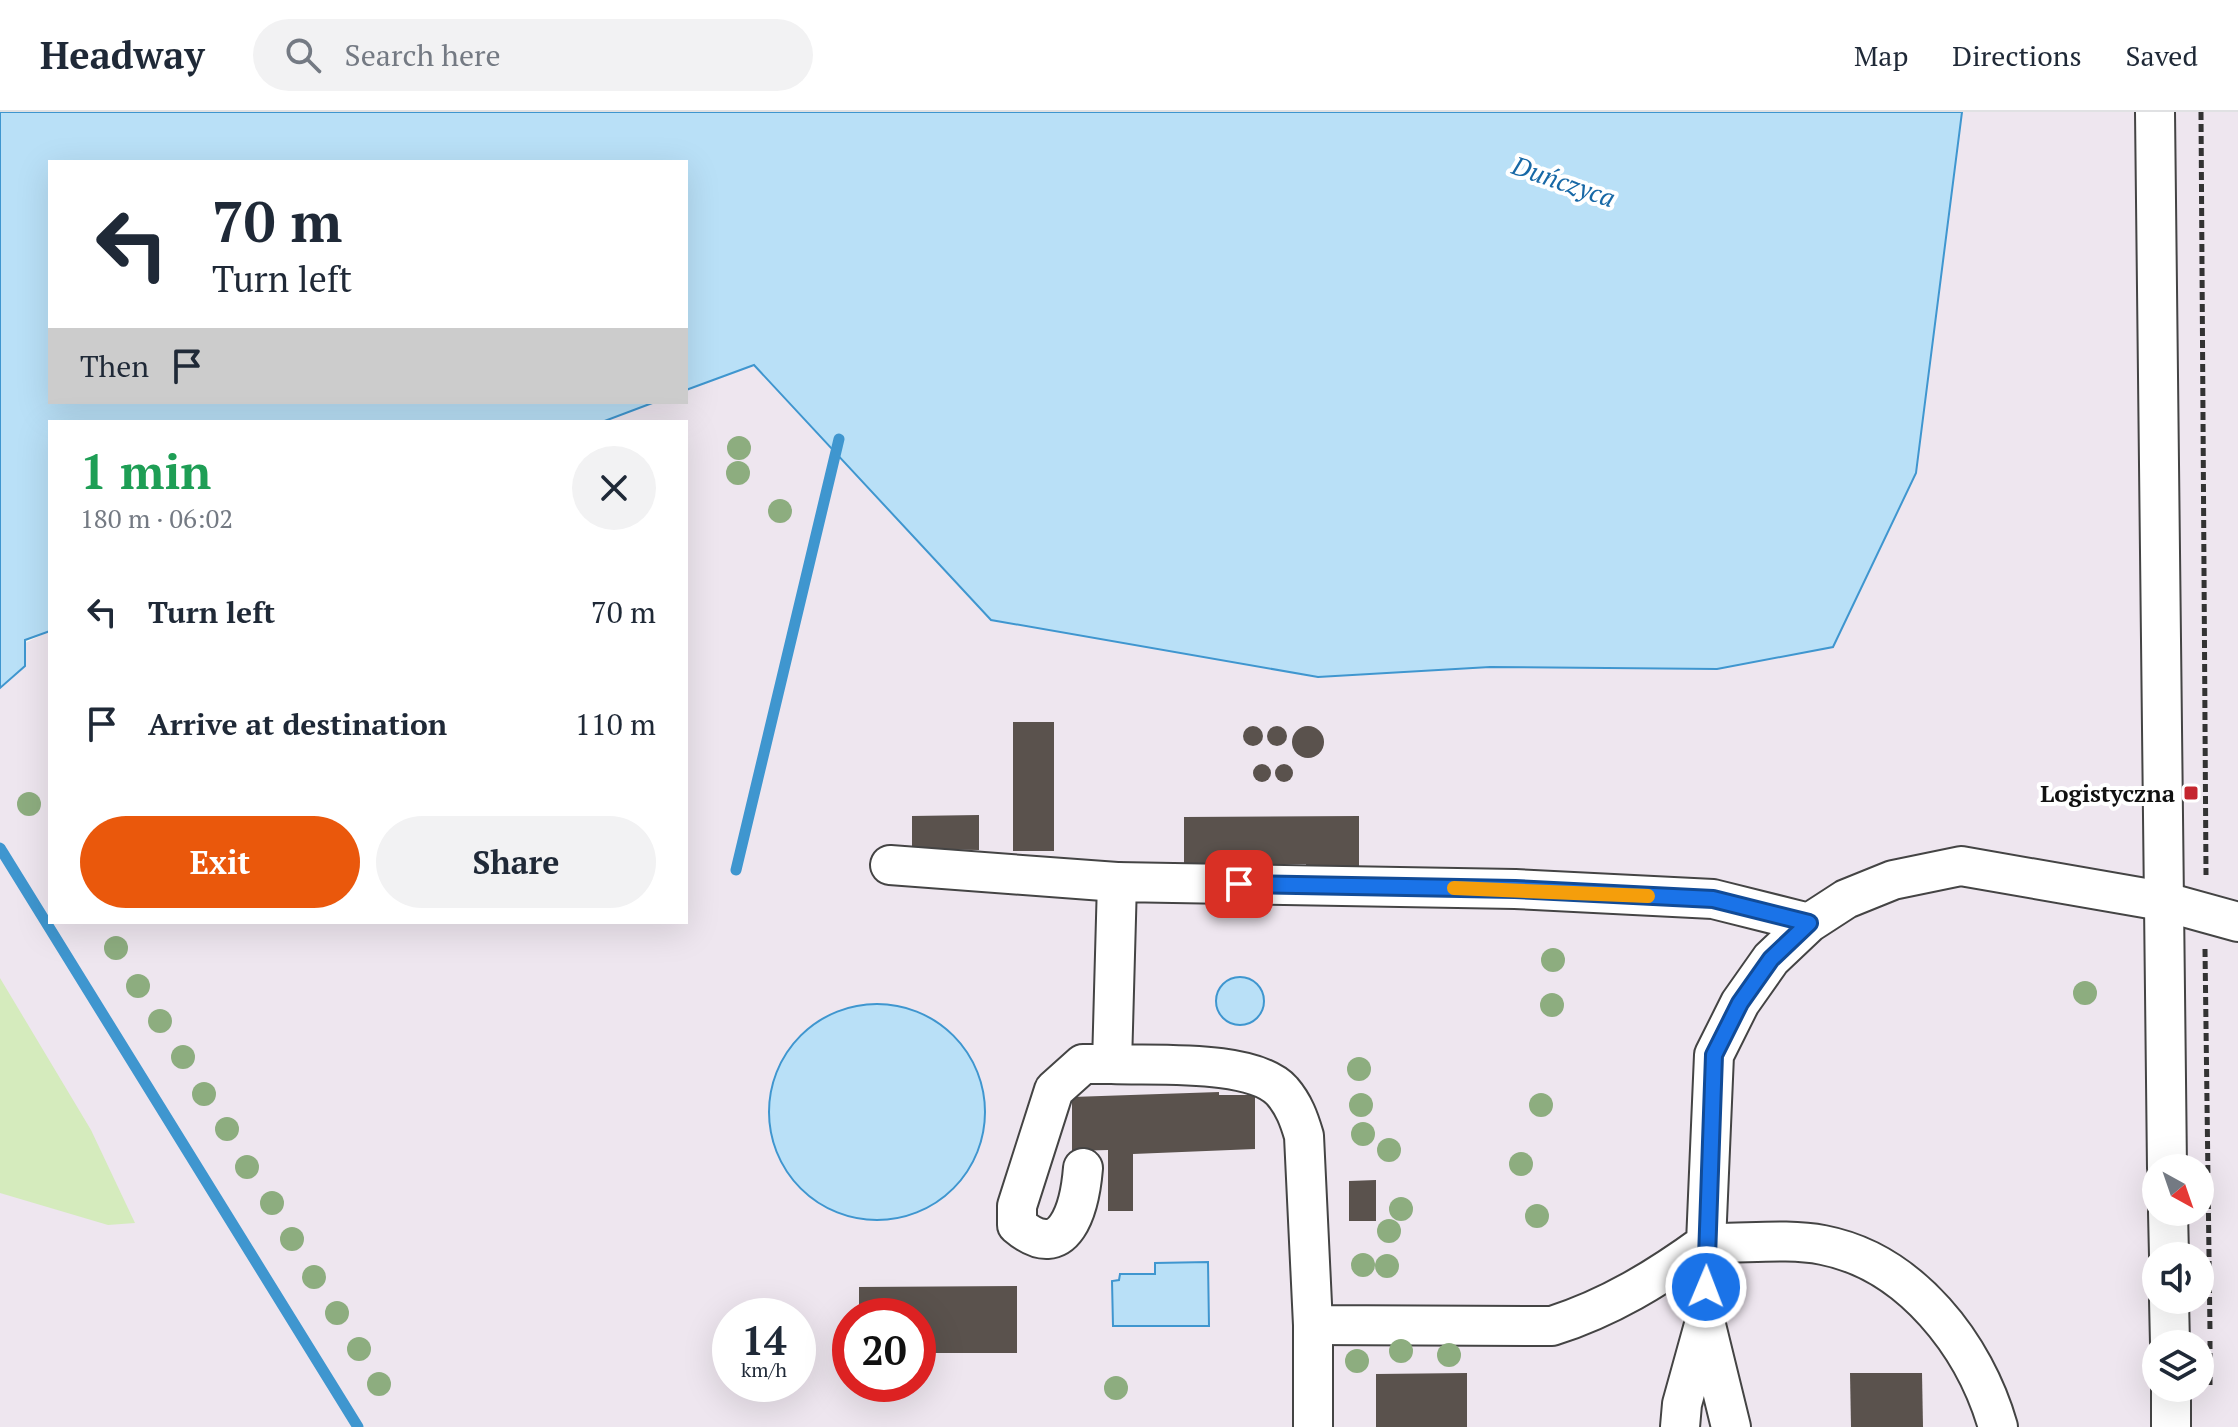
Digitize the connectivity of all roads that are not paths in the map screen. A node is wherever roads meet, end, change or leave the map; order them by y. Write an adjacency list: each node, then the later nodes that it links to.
1 (2155, 112): 4 (street)
2 (890, 865): 3 (street)
3 (1117, 882): 6 (street); 7 (street)
4 (2162, 901): 5 (street); 6 (street); 8 (street)
5 (2221, 917)
6 (1809, 923): 10 (street)
7 (1112, 1064): 9 (street); 12 (street)
8 (2167, 1154)
9 (1083, 1168)
10 (1706, 1243): 11 (street); 12 (street); 17 (street)
11 (1705, 1321): 15 (street); 16 (street)
12 (1313, 1325): 14 (street)
13 (2171, 1402): 18 (street)
14 (1313, 1427)
15 (1680, 1427)
16 (1731, 1427)
17 (1998, 1427)
18 (2171, 1427)

